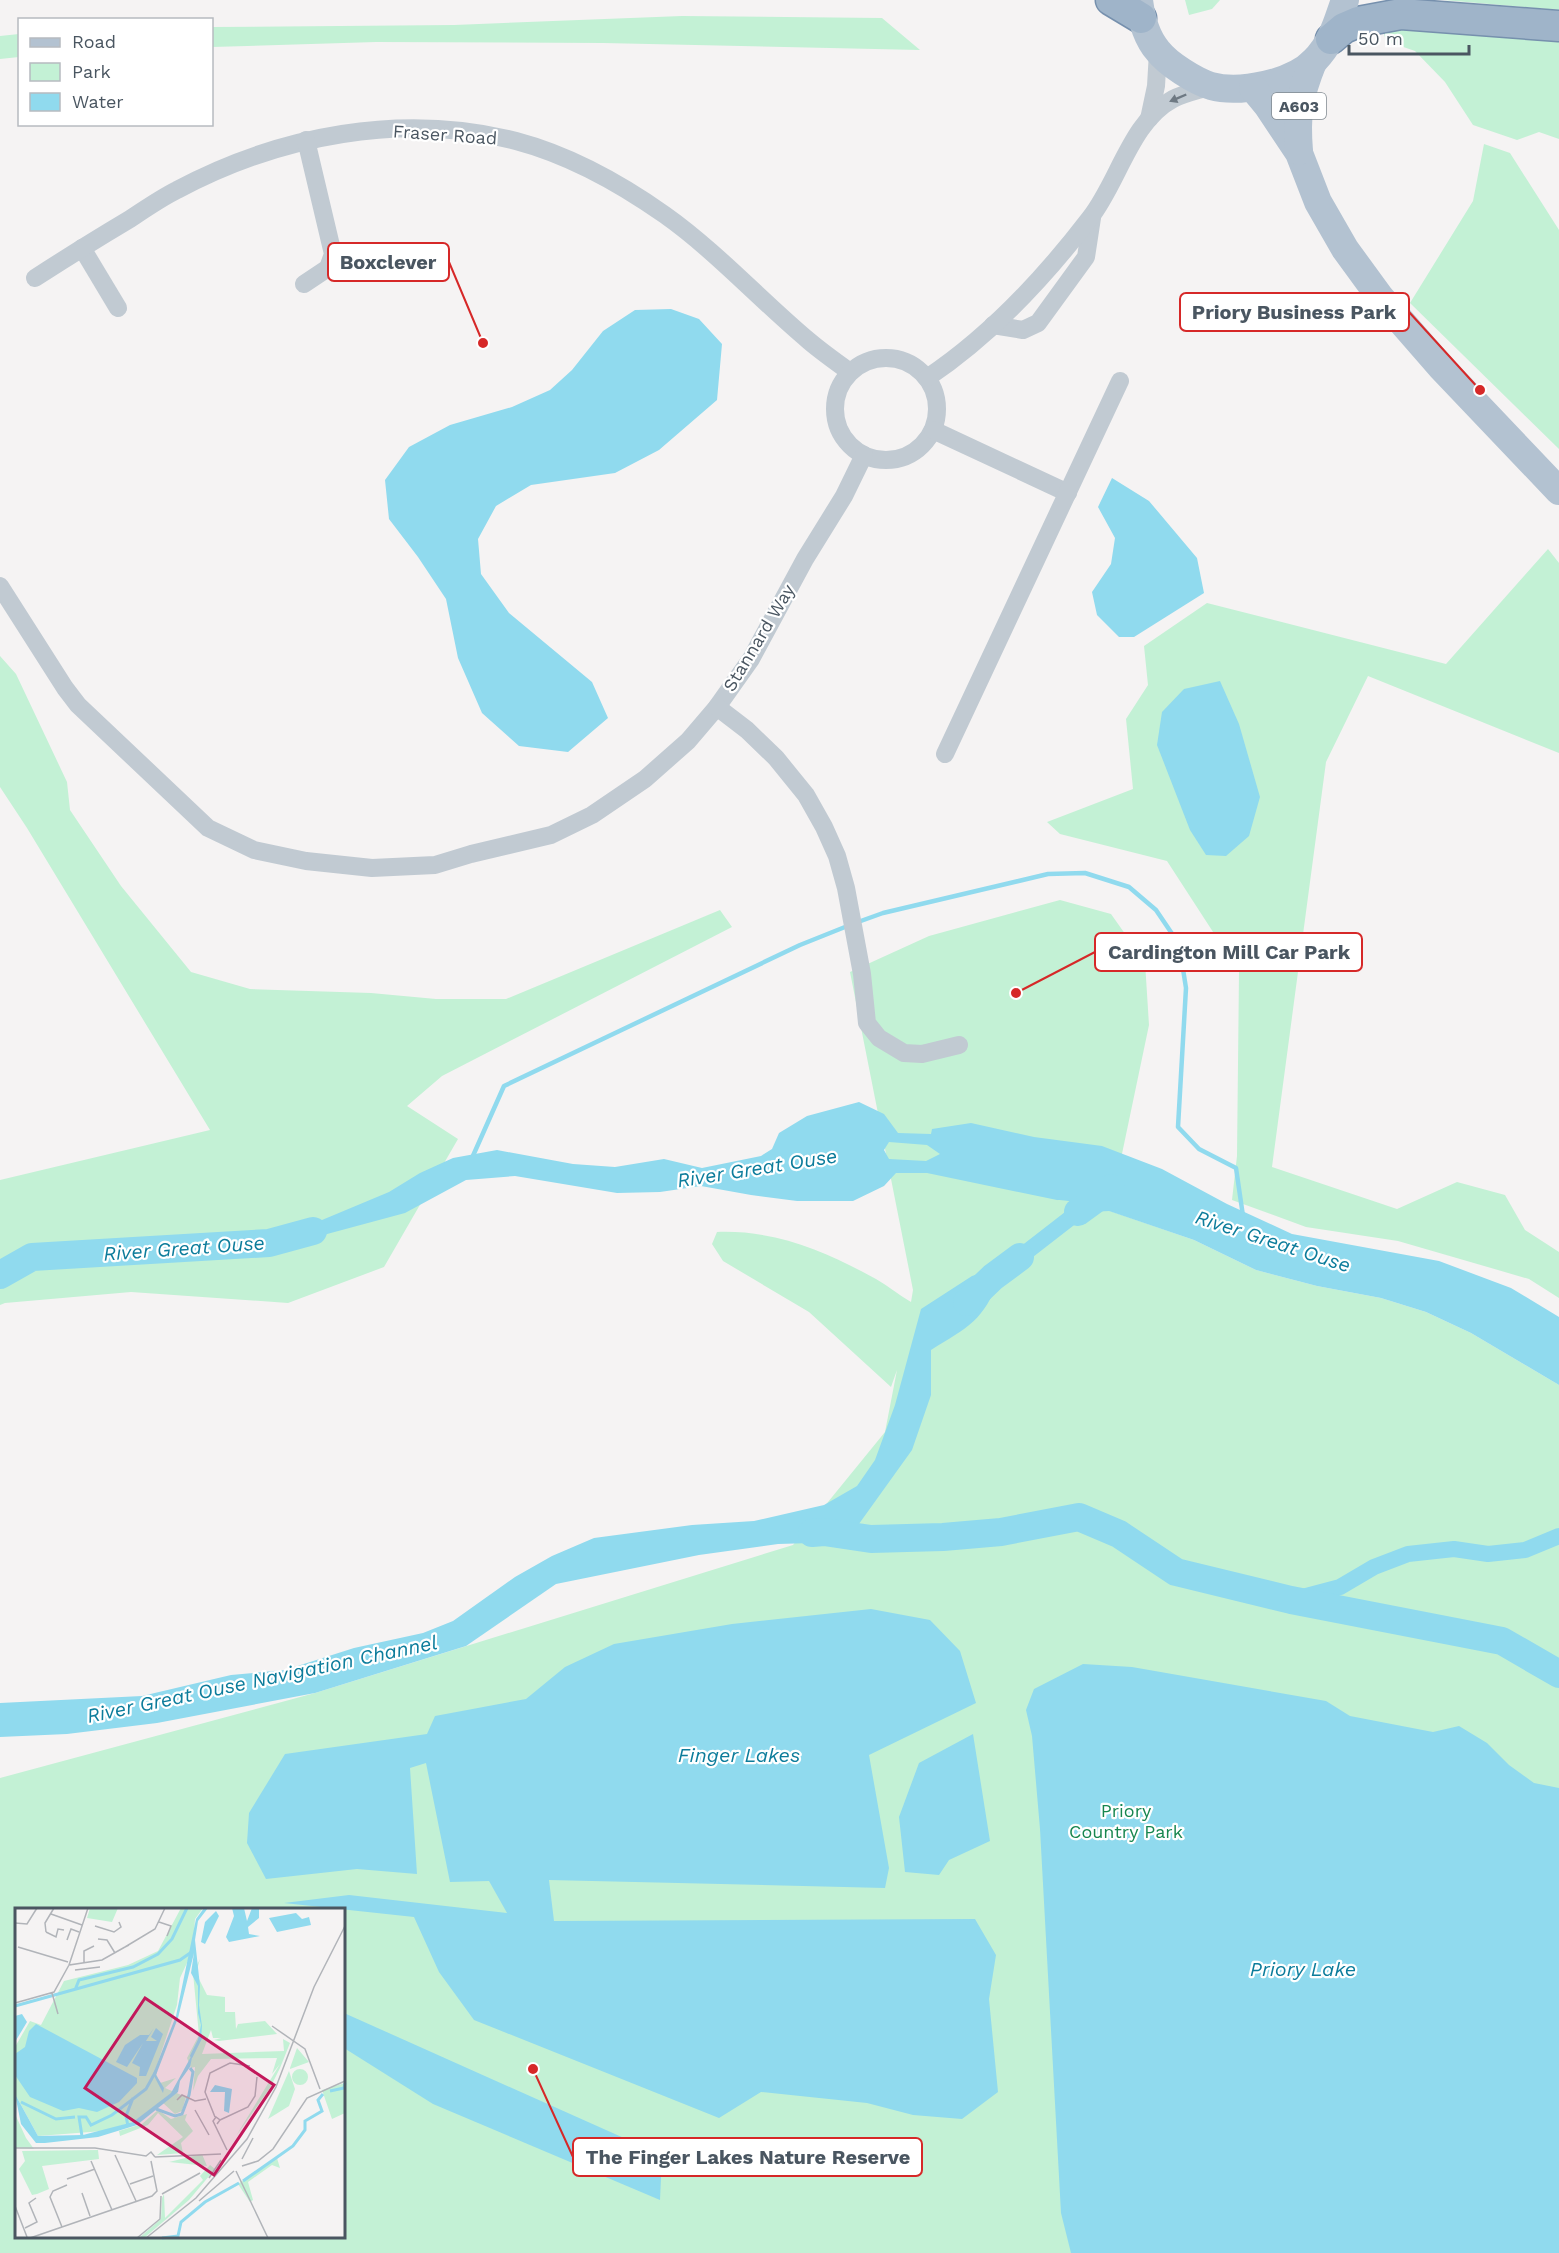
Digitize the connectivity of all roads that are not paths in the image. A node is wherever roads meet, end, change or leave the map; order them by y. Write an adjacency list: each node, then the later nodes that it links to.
1 (1112, 0): 3 (highway)
2 (1345, 0): 5 (main road)
3 (1140, 9): 6 (main road)
4 (1559, 26): 5 (highway)
5 (1331, 39): 7 (main road)
6 (1158, 52): 8 (main road); 10 (street)
7 (1313, 62): 9 (main road); 12 (main road, A603)
8 (1212, 86): 9 (main road); 10 (street, one-way to 10)
9 (1253, 88): 12 (main road, A603)
10 (1149, 119): 13 (street)
11 (306, 140): 14 (street, Fraser Road); 16 (street); 19 (street, Fraser Road)
12 (1299, 153): 24 (main road, A603)
13 (1092, 216): 18 (street); 18 (street)
14 (82, 248): 15 (street, Fraser Road); 17 (street)
15 (35, 278)
16 (304, 284)
17 (118, 308)
18 (993, 325): 20 (street)
19 (850, 372): 20 (street); 23 (street)
20 (927, 378): 22 (street)
21 (1120, 381): 25 (street)
22 (933, 430): 23 (street); 25 (street)
23 (864, 455): 27 (street, Stannard Way)
24 (1559, 491)
25 (1068, 493): 28 (street)
26 (0, 586): 27 (street, Stannard Way)
27 (717, 707): 29 (street)
28 (945, 754)
29 (959, 1045)

